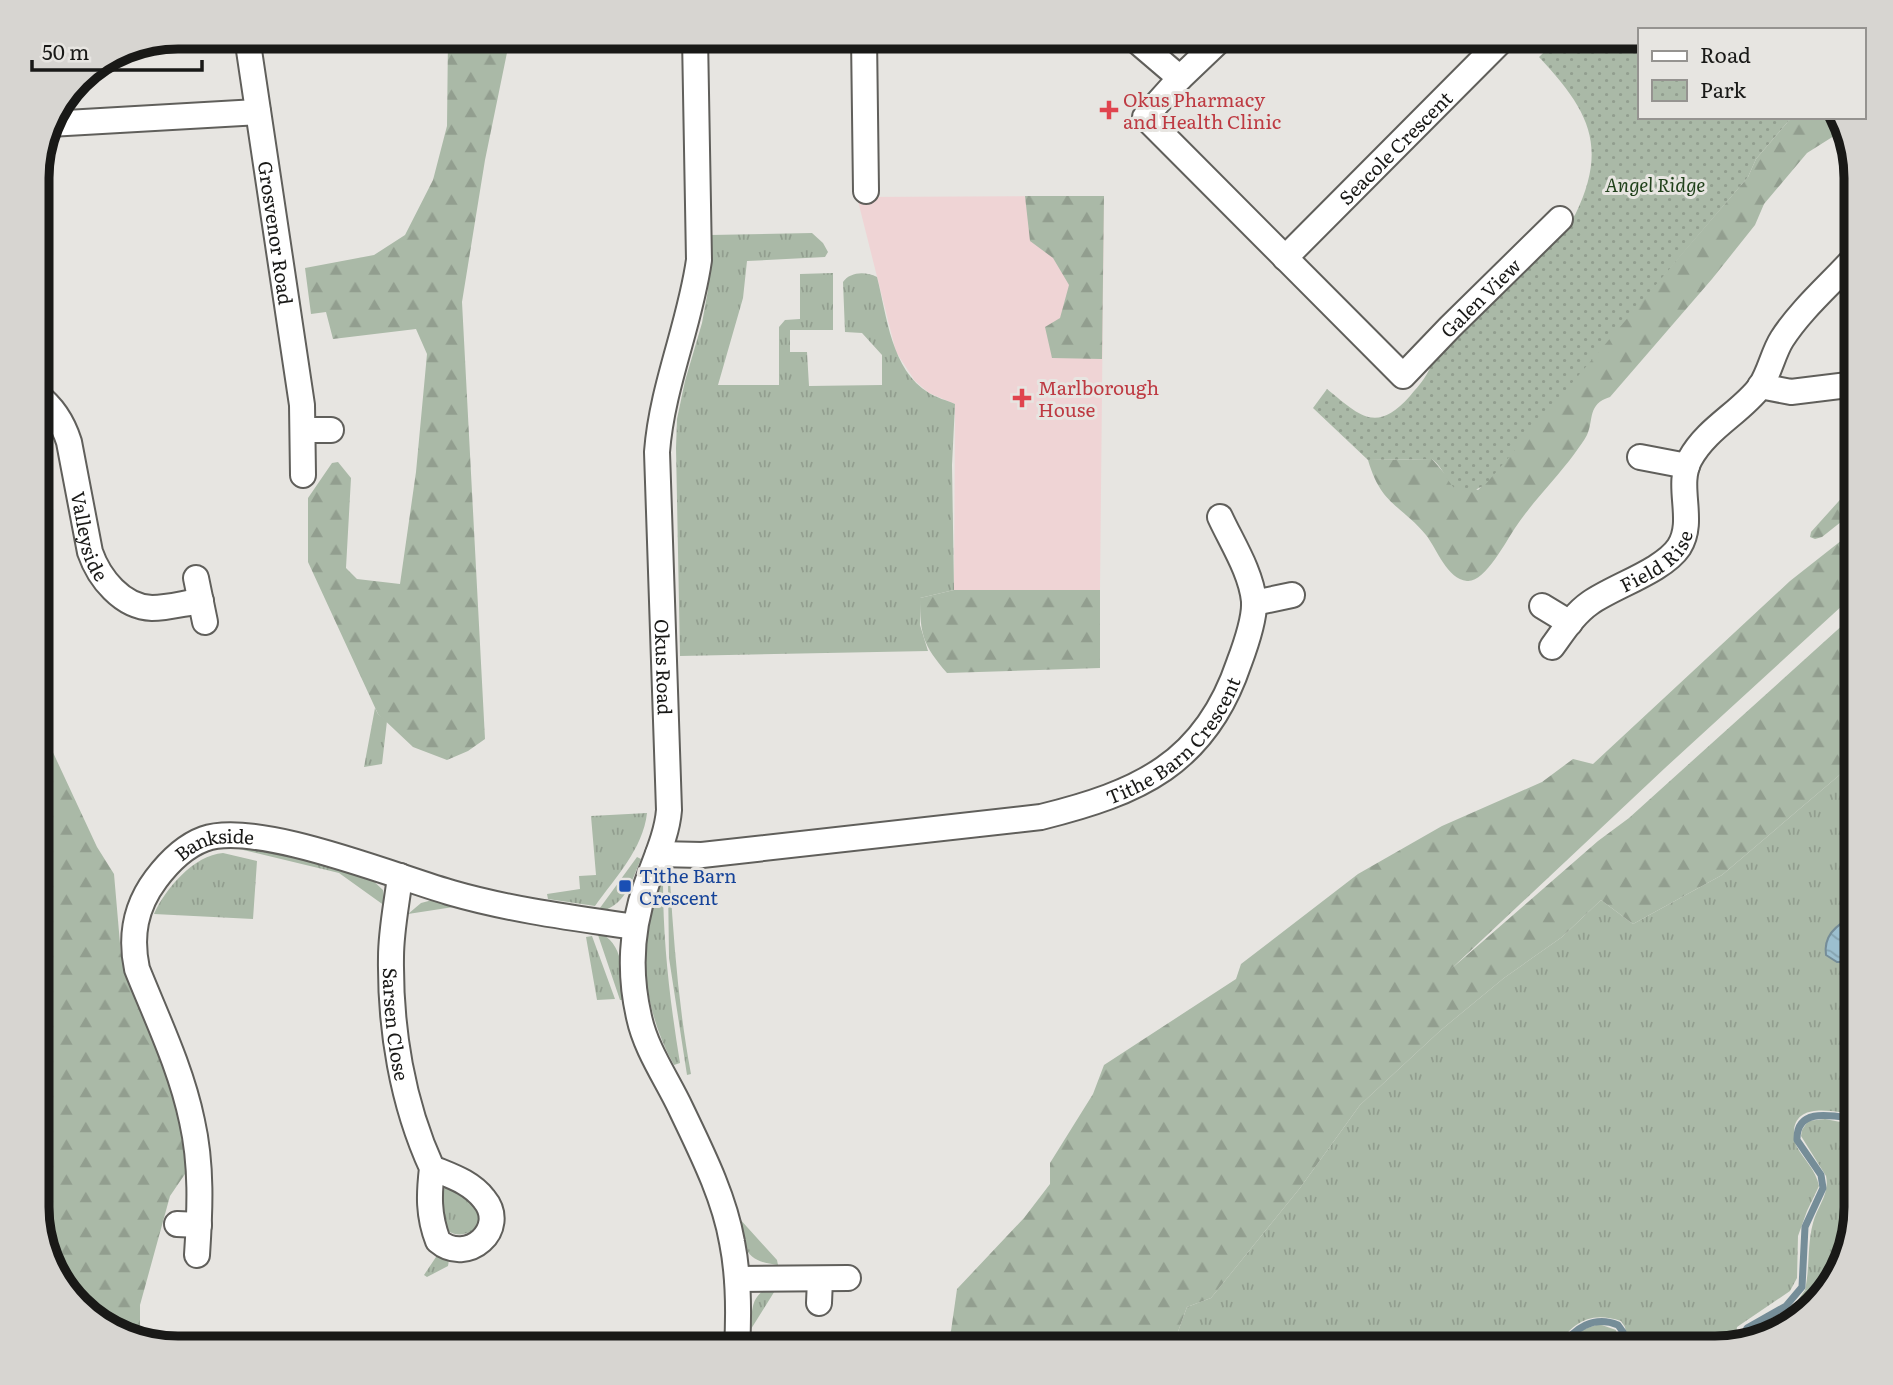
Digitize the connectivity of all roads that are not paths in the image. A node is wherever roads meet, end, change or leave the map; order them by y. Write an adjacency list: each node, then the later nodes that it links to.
1 (249, 49): 8 (street, Grosvenor Road)
2 (695, 49): 29 (street, Okus Road)
3 (864, 49): 10 (street)
4 (1146, 49): 7 (street)
5 (1211, 49): 7 (street)
6 (1494, 49): 12 (street, Seacole Crescent)
7 (1181, 78): 12 (street)
8 (258, 113): 9 (street); 17 (street, Grosvenor Road)
9 (61, 123)
10 (866, 191)
11 (1560, 219): 12 (street, Galen View)
12 (1285, 258)
13 (1844, 269): 14 (street)
14 (1760, 386): 15 (street); 20 (street)
15 (1844, 390)
16 (49, 406): 24 (street, Valleyside)
17 (304, 430): 18 (street); 21 (street, Grosvenor Road)
18 (331, 430)
19 (1640, 457): 20 (street)
20 (1686, 466): 27 (street, Field Rise)
21 (303, 475)
22 (1220, 517): 25 (street, Tithe Barn Crescent)
23 (1292, 595): 25 (street)
24 (201, 600)
25 (1254, 603): 29 (street, Tithe Barn Crescent)
26 (1542, 606): 27 (street)
27 (1570, 622): 28 (street, Field Rise)
28 (1552, 647)
29 (658, 854): 31 (street, Okus Road)
30 (400, 876): 31 (street, Bankside); 32 (street, Sarsen Close); 33 (street, Bankside)
31 (635, 928): 34 (street, Okus Road)
32 (432, 1168)
33 (197, 1255)
34 (737, 1279): 35 (street); 38 (street, Okus Road)
35 (820, 1279): 36 (street); 37 (street)
36 (848, 1279)
37 (819, 1303)
38 (737, 1336)

